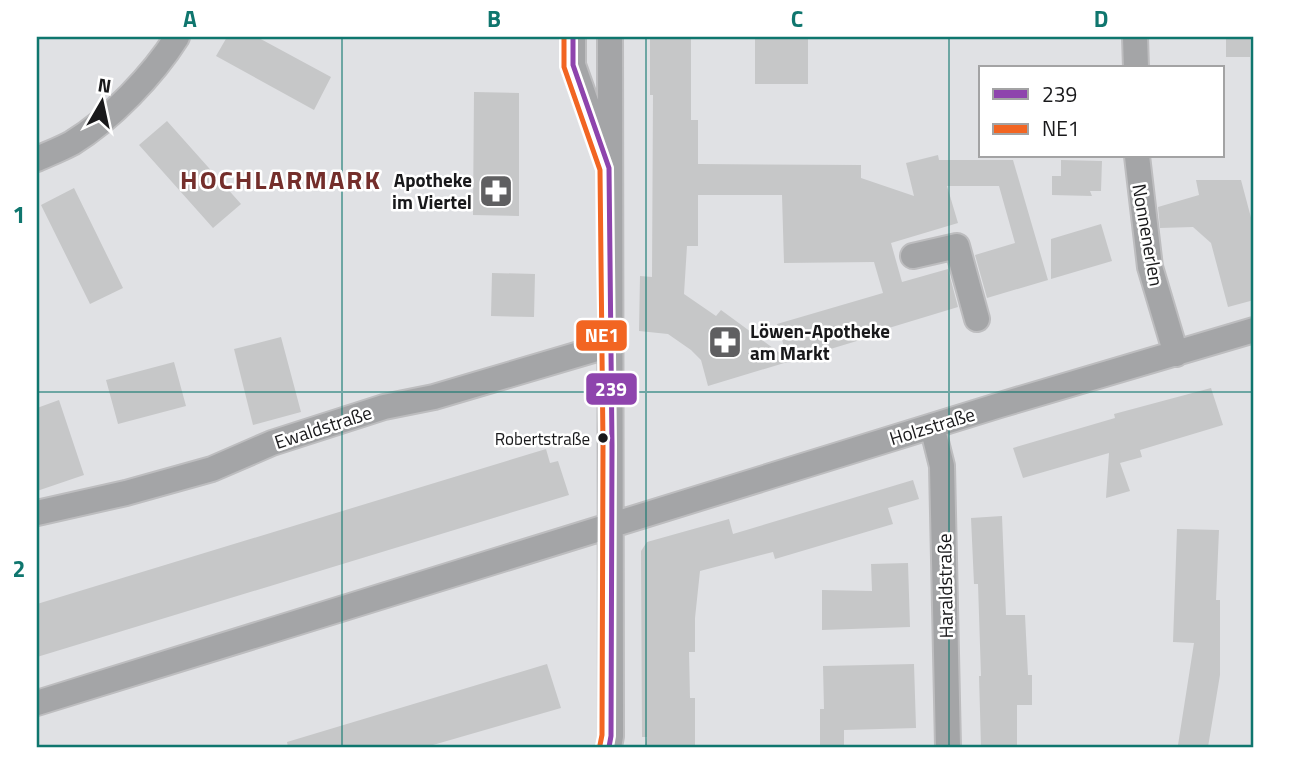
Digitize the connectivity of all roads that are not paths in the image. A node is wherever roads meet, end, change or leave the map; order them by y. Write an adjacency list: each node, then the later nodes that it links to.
1 (177, 37): 7 (street)
2 (573, 37): 8 (street)
3 (610, 37): 8 (street)
4 (1135, 37): 5 (street)
5 (1136, 66)
6 (1137, 158): 13 (street, Nonnenerlen)
7 (37, 159)
8 (609, 168): 12 (street)
9 (913, 256): 10 (street)
10 (977, 319)
11 (1254, 330): 13 (street, Holzstraße)
12 (610, 345): 15 (street, Ewaldstraße); 16 (street)
13 (1176, 354): 14 (street, Holzstraße)
14 (932, 426): 16 (street, Holzstraße); 19 (street, Haraldstraße)
15 (37, 513)
16 (611, 526): 17 (street); 18 (street)
17 (37, 703)
18 (609, 747)
19 (948, 747)

